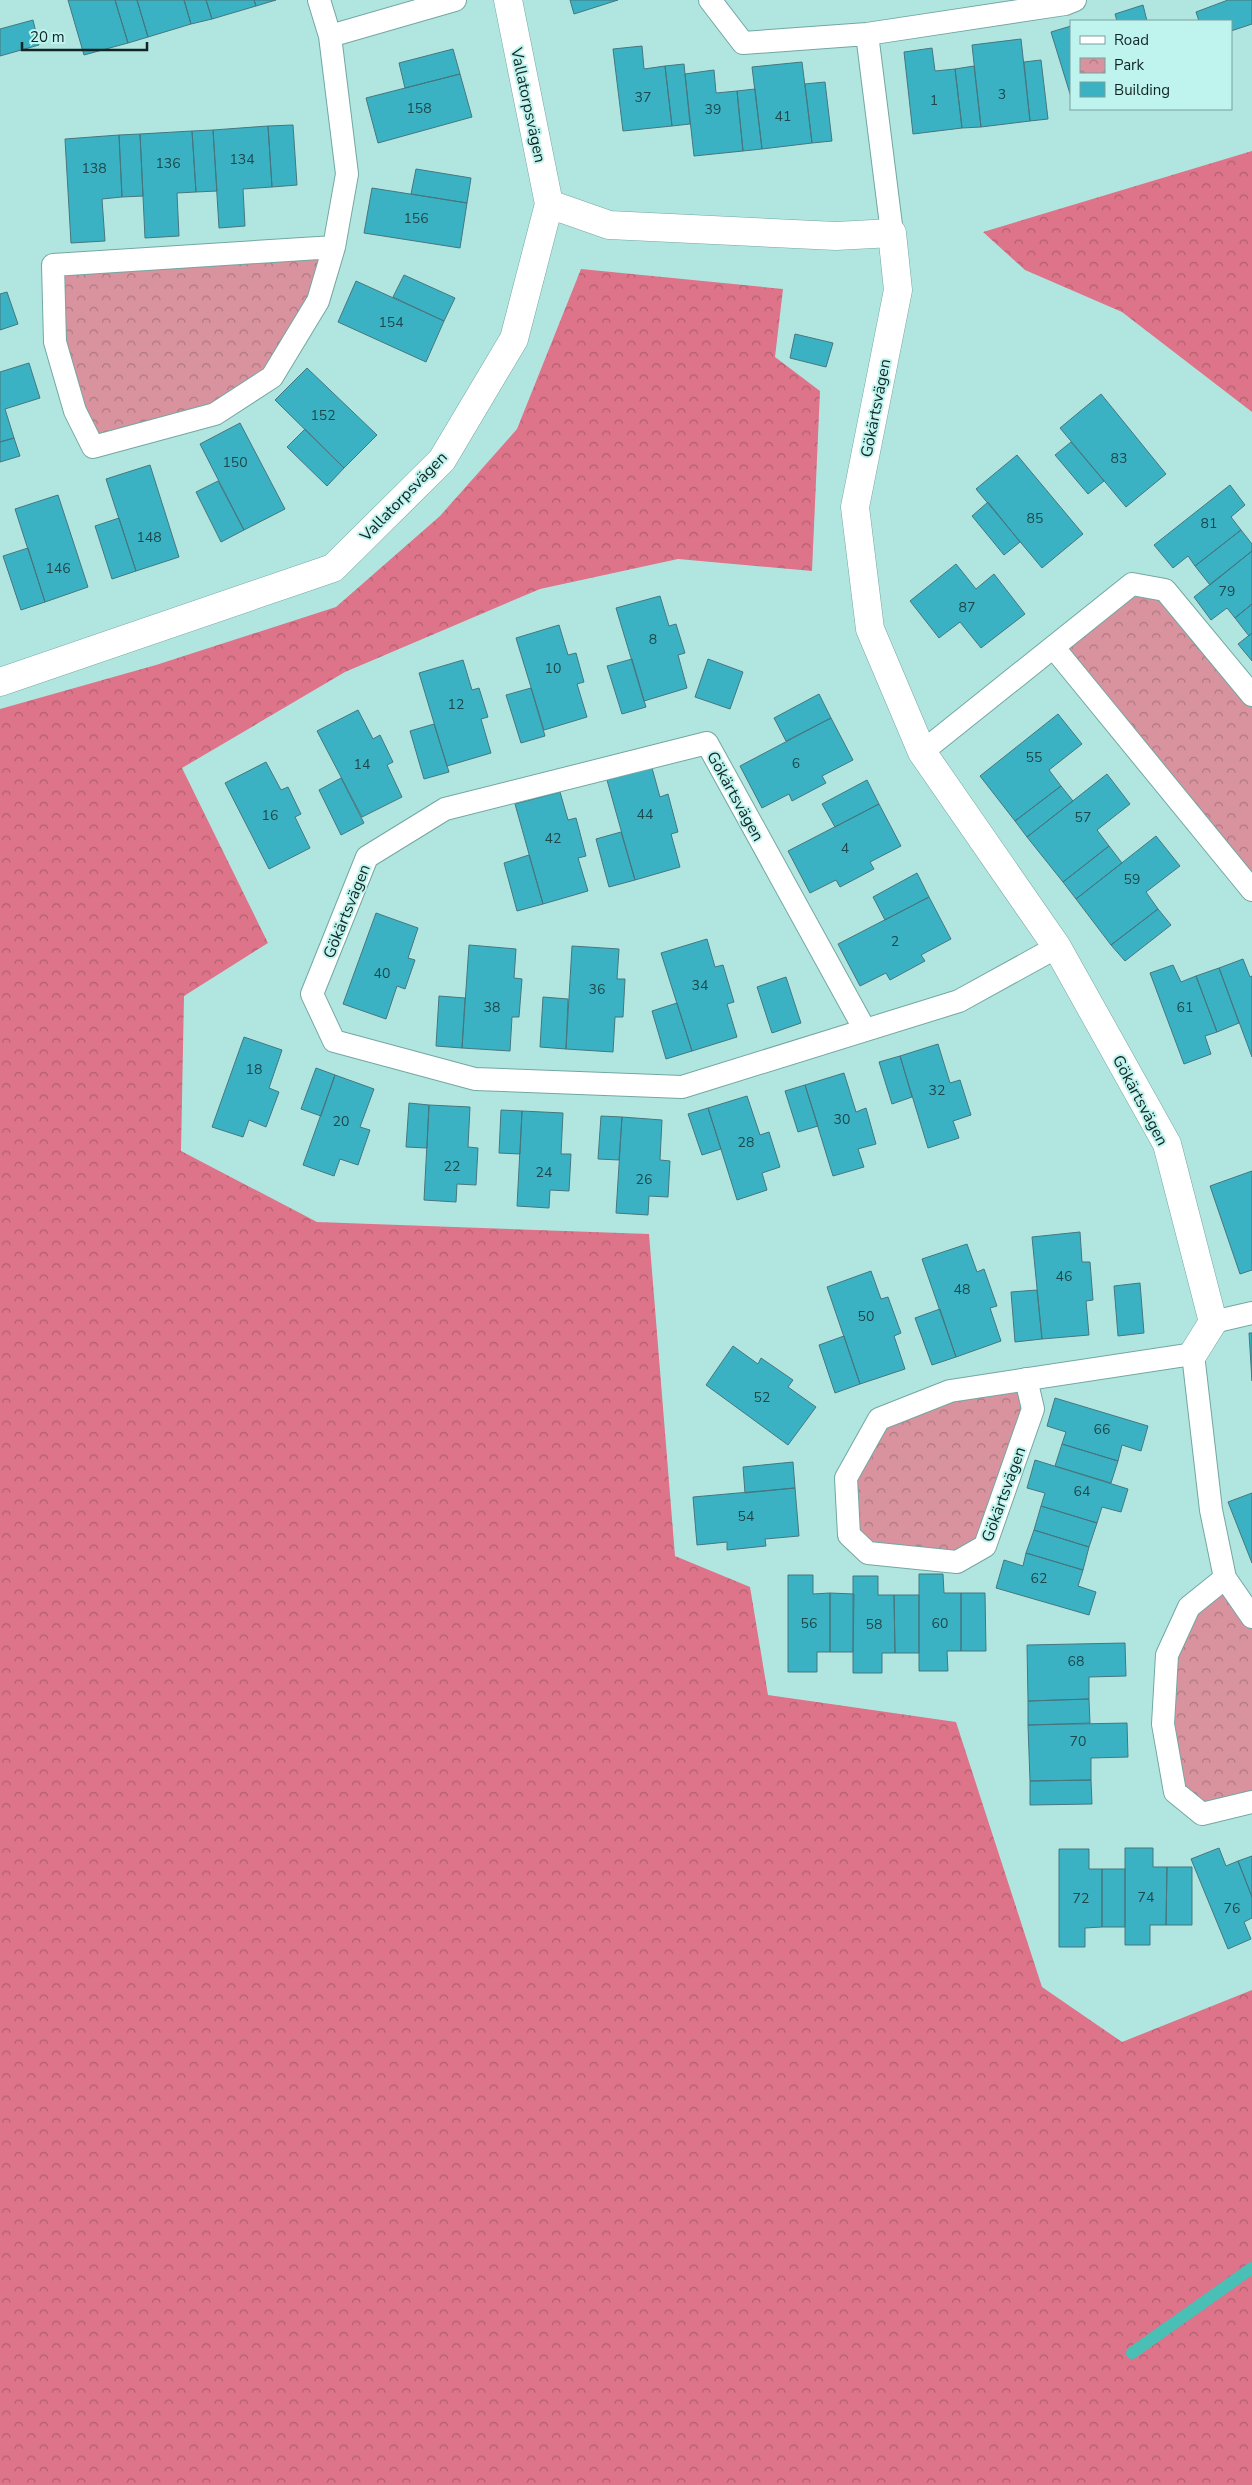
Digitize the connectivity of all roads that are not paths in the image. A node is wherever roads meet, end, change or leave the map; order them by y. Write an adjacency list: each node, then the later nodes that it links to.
1 (319, 0): 7 (lane)
2 (455, 0): 7 (lane)
3 (508, 0): 8 (street, Vallatorpsvägen)
4 (710, 0): 6 (lane)
5 (1075, 0): 6 (lane)
6 (867, 34): 9 (lane, Gökärtsvägen)
7 (330, 36): 10 (lane)
8 (549, 204): 9 (street); 12 (street, Vallatorpsvägen)
9 (892, 233): 14 (street, Gökärtsvägen)
10 (334, 247): 10 (lane)
11 (1054, 648): 13 (lane); 14 (lane); 15 (lane)
12 (0, 682)
13 (1252, 694)
14 (922, 752): 16 (street, Gökärtsvägen)
15 (1252, 890)
16 (1057, 947): 17 (lane, Gökärtsvägen); 19 (street, Gökärtsvägen)
17 (865, 1030): 17 (lane, Gökärtsvägen)
18 (1252, 1313): 19 (lane)
19 (1213, 1322): 20 (street)
20 (1193, 1354): 21 (lane, Gökärtsvägen); 22 (lane)
21 (1026, 1379): 21 (lane, Gökärtsvägen)
22 (1225, 1578): 23 (lane); 24 (lane)
23 (1252, 1617)
24 (1252, 1802)

